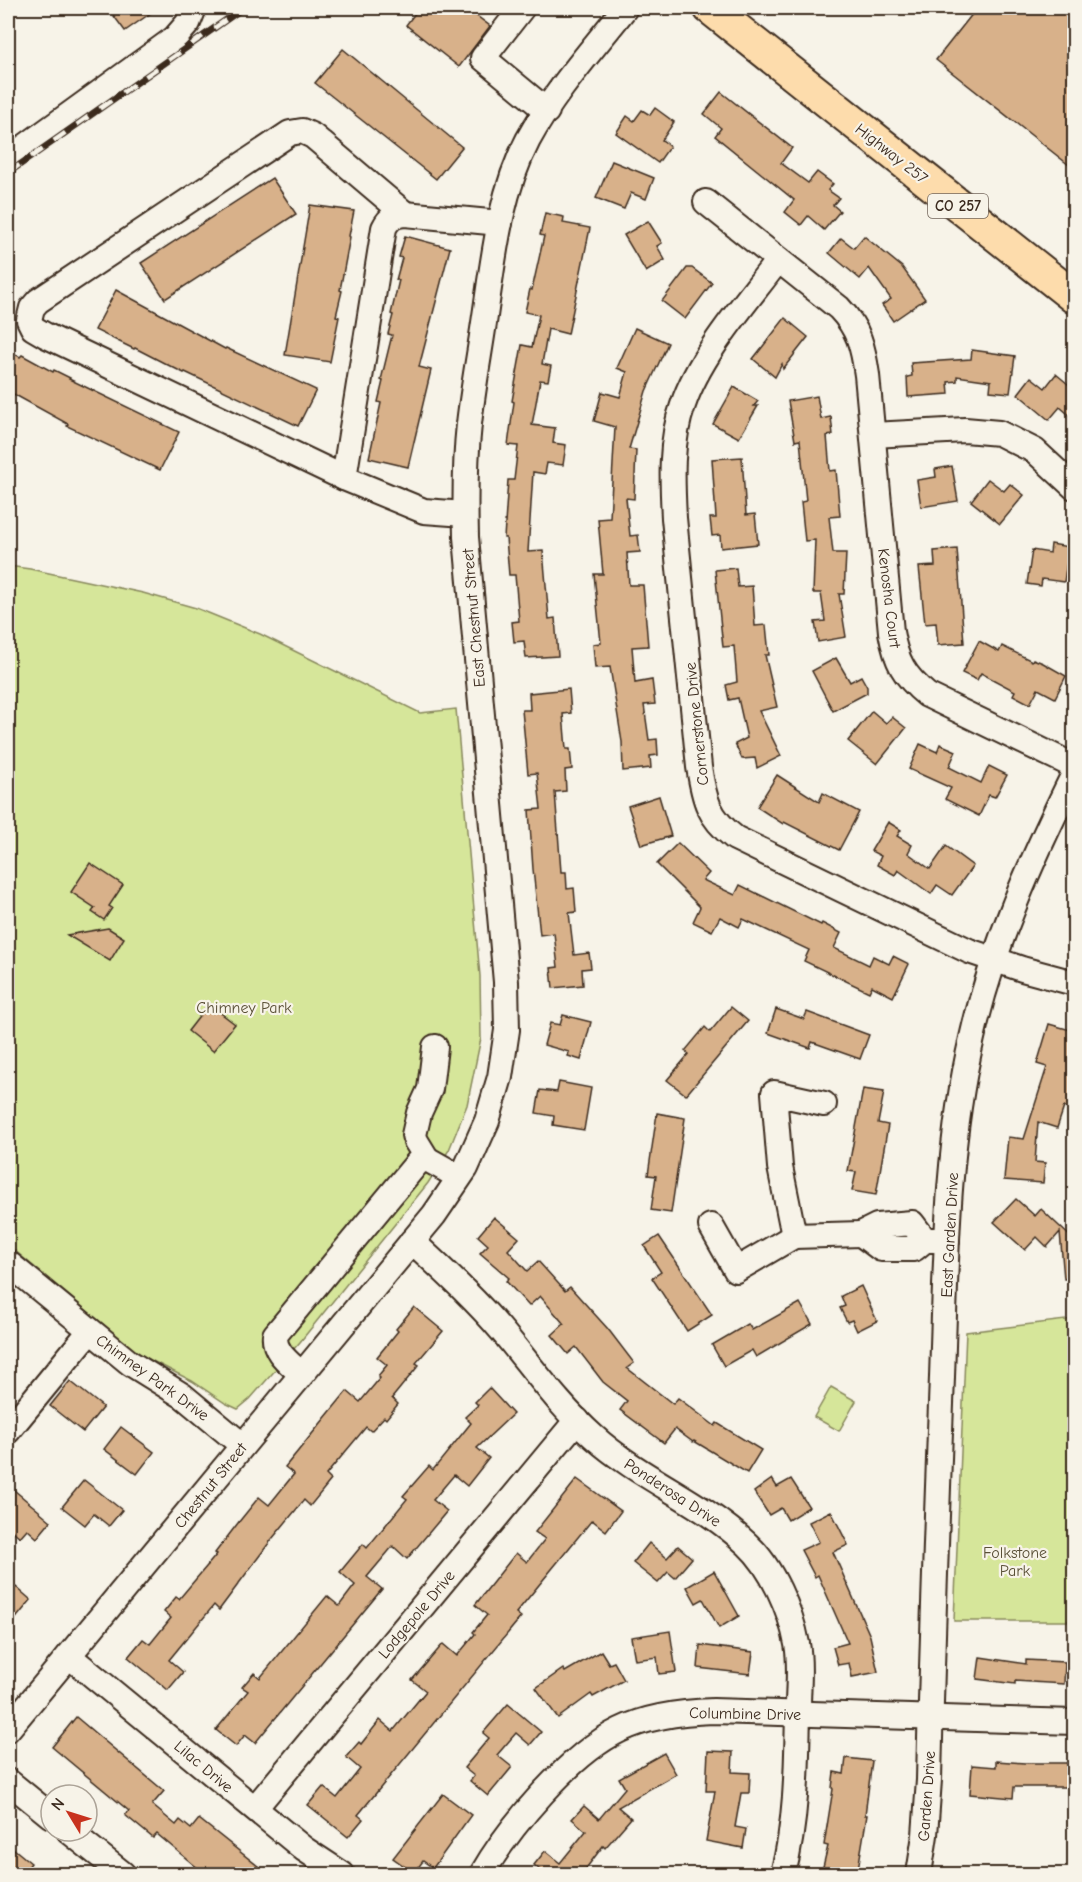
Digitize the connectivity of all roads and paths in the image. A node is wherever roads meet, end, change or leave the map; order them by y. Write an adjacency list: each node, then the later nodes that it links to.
1 (194, 8): 6 (street)
2 (625, 8): 5 (street, East Chestnut Street)
3 (710, 8): 11 (main road, Highway 257 / CO 257)
4 (514, 10): 5 (street)
5 (547, 111): 9 (street, East Chestnut Street)
6 (8, 159)
7 (706, 202): 10 (street, Kenosha Court)
8 (405, 214): 9 (street); 13 (street); 13 (street)
9 (500, 223): 15 (street, East Chestnut Street)
10 (778, 260): 12 (street, Kenosha Court); 18 (street, Cornerstone Drive)
11 (1074, 297)
12 (873, 435): 14 (street); 16 (street, Kenosha Court)
13 (344, 478): 15 (street)
14 (1074, 487)
15 (465, 514): 23 (street, East Chestnut Street)
16 (1074, 766)
17 (1074, 774): 18 (street, East Garden Drive)
18 (994, 961): 19 (street, Cornerstone Drive); 26 (street, East Garden Drive)
19 (1074, 983)
20 (435, 1047): 22 (street)
21 (824, 1104): 25 (street)
22 (428, 1159): 23 (street); 30 (street)
23 (459, 1177): 27 (street, East Chestnut Street)
24 (711, 1226): 25 (street)
25 (794, 1236): 26 (street)
26 (936, 1240): 36 (street, East Garden Drive)
27 (412, 1241): 30 (street, Chestnut Street); 31 (street, Ponderosa Drive)
28 (8, 1263): 29 (street, Chimney Park Drive)
29 (90, 1331): 32 (street); 33 (street, Chimney Park Drive)
30 (301, 1374): 33 (street, Chestnut Street)
31 (577, 1420): 35 (street, Ponderosa Drive); 41 (street, Lodgepole Drive)
32 (8, 1431)
33 (242, 1445): 34 (street, Chestnut Street)
34 (69, 1656): 38 (street, Chestnut Street); 41 (street, Lilac Drive)
35 (798, 1713): 36 (street, Columbine Drive); 45 (street, Columbine Drive); 46 (street, Ponderosa Drive)
36 (931, 1717): 37 (street, Columbine Drive); 47 (street, Garden Drive)
37 (1074, 1722)
38 (8, 1729)
39 (8, 1781): 40 (street)
40 (39, 1806)
41 (255, 1808): 44 (street, Lilac Drive)
42 (84, 1843): 43 (street)
43 (123, 1875)
44 (342, 1875)
45 (482, 1875)
46 (783, 1875)
47 (919, 1875)

